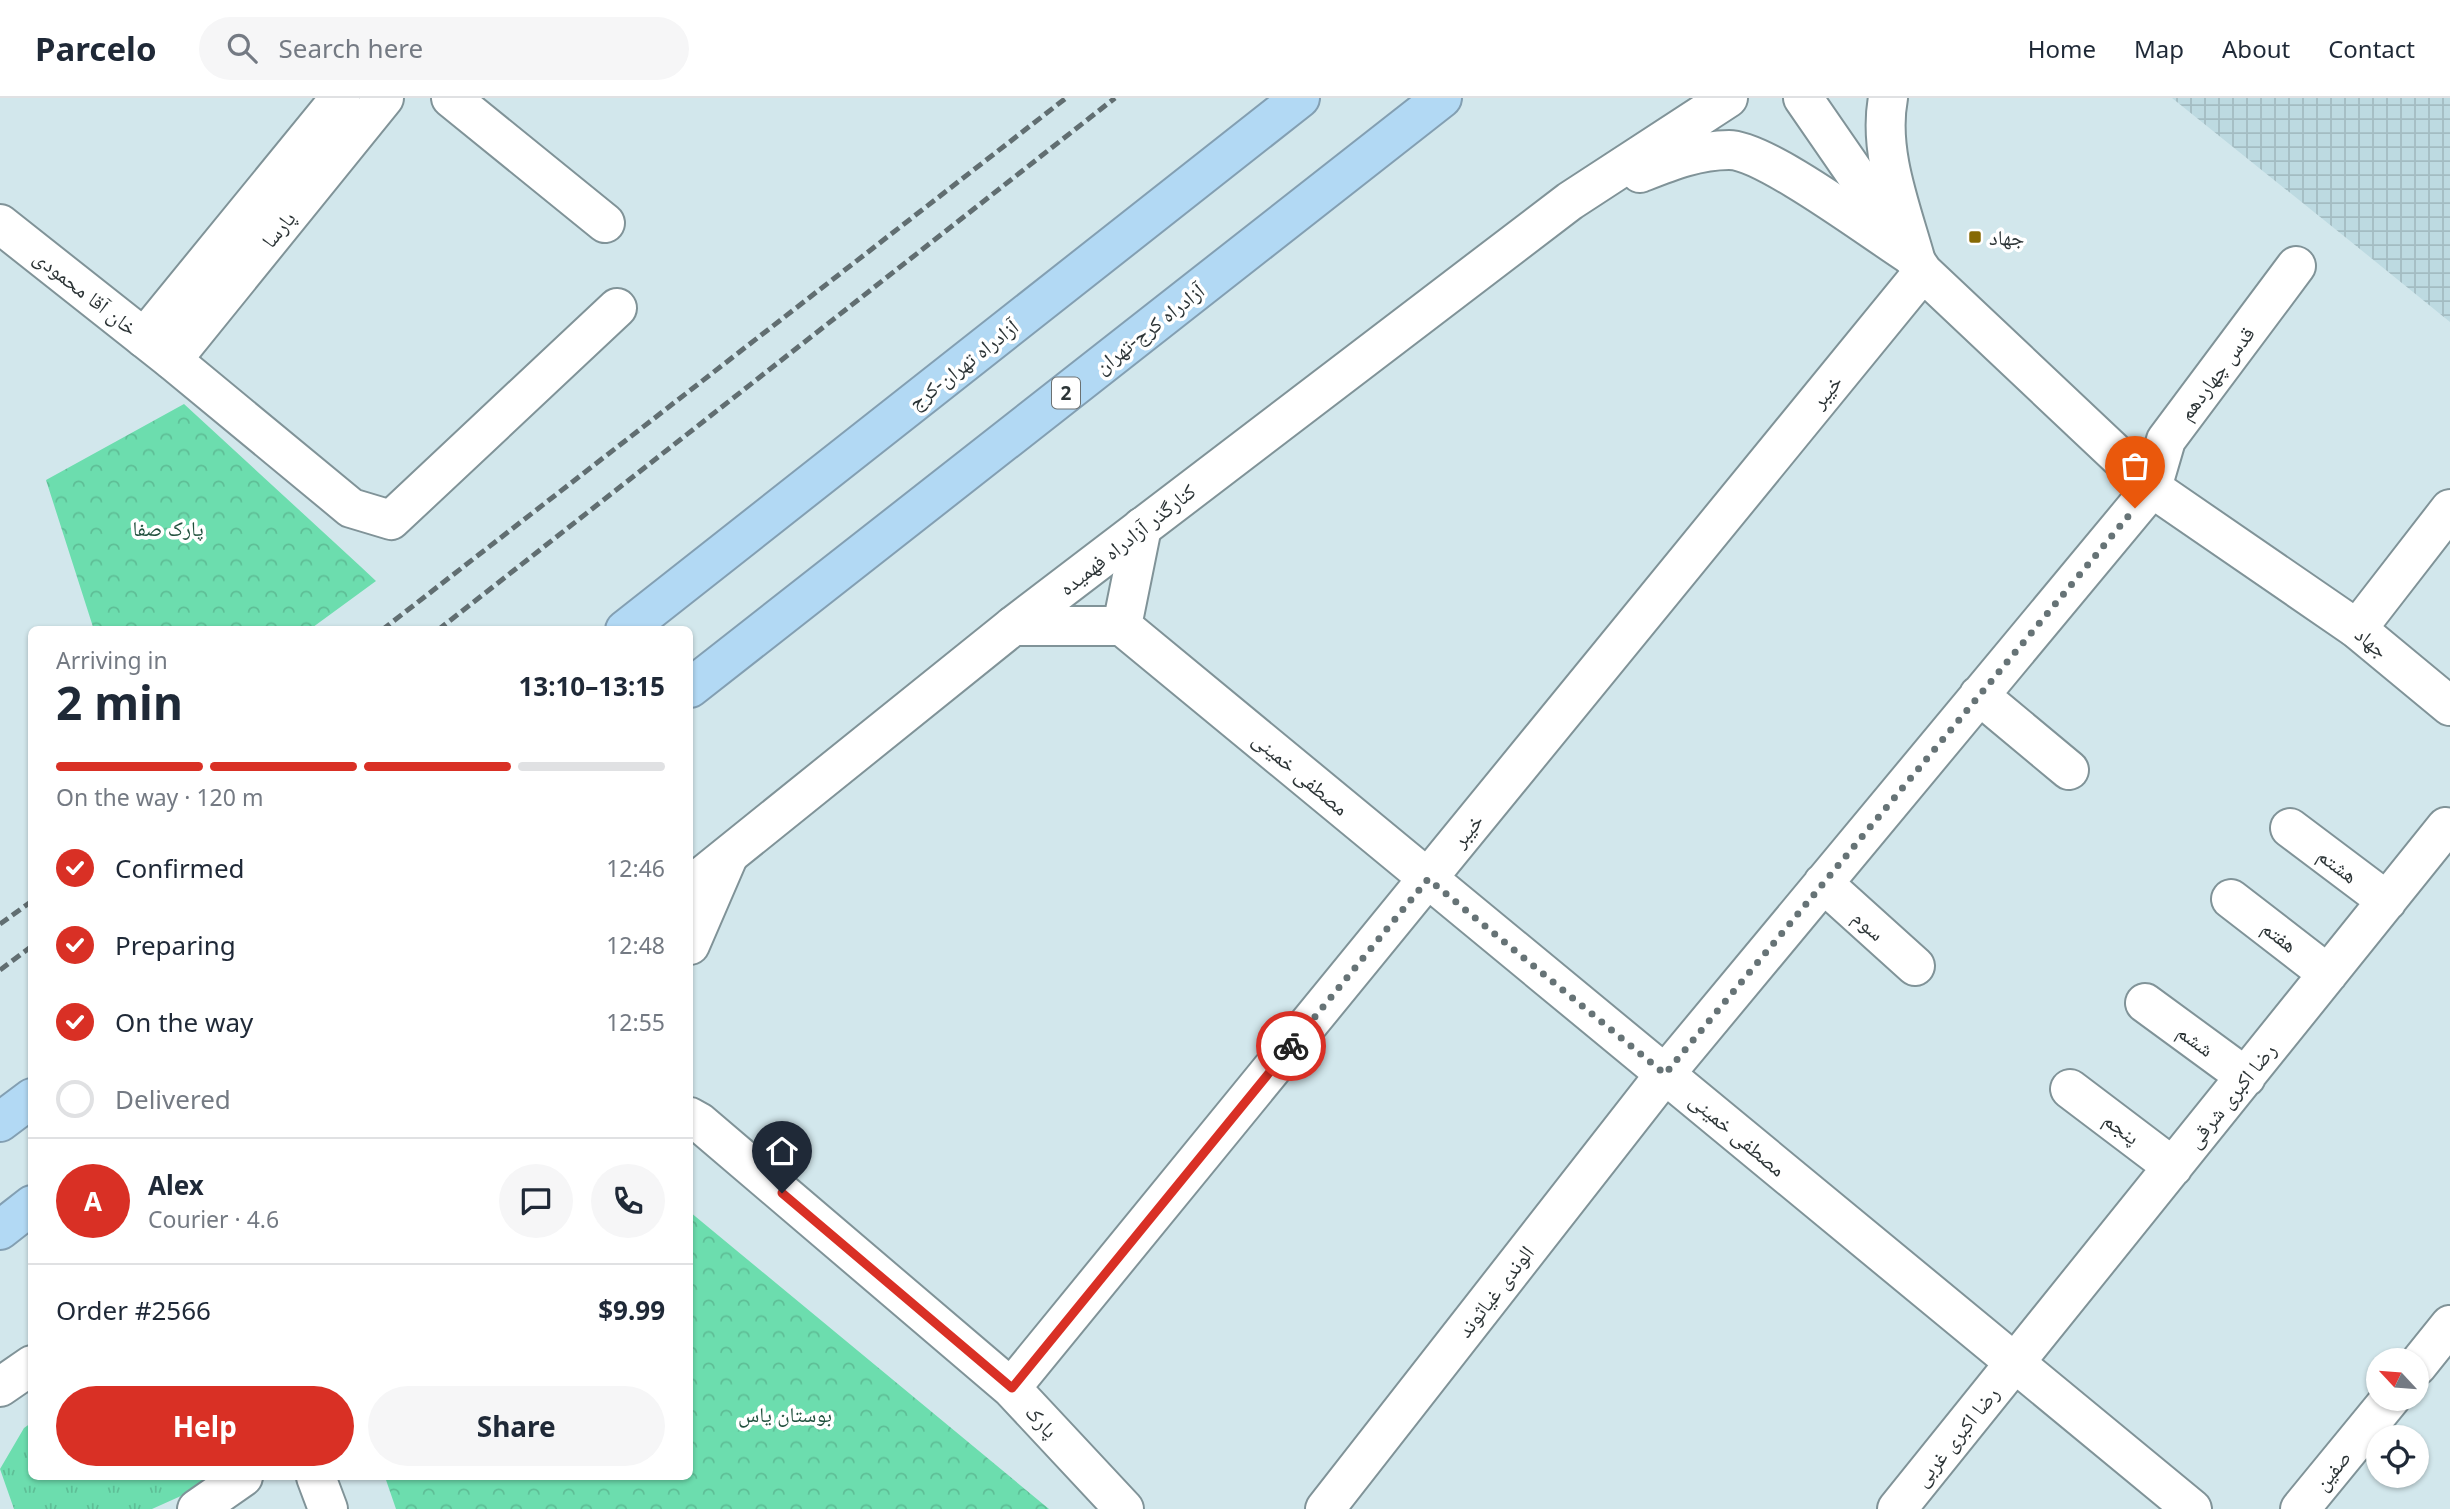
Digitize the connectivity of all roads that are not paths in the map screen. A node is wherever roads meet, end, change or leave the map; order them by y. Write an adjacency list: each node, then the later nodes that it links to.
1 (340, 98): 15 (street, پارسا)
2 (384, 98): 15 (street, پارسا)
3 (451, 98): 10 (street)
4 (1300, 98): 19 (highway, آزادراه تهران-کرج)
5 (1442, 98): 23 (highway, آزادراه کرج-تهران / 2)
6 (1728, 98): 9 (street)
7 (1803, 98): 12 (street)
8 (1888, 98): 12 (street)
9 (1570, 201): 12 (street); 18 (street, کنارگذر آزادراه فهمیده)
10 (605, 223)
11 (0, 224): 15 (street, خان آقا محمودی)
12 (1919, 265): 16 (street, جهاد); 30 (street, خیبر)
13 (2296, 266): 16 (street, قدس چهاردهم)
14 (617, 308): 15 (street, خان آقا محمودی)
15 (158, 349)
16 (2152, 488): 22 (street, جهاد); 24 (street, الوندی غیاثوند)
17 (2450, 509): 22 (street)
18 (1142, 527): 20 (street, کنارگذر آزادراه فهمیده); 21 (street)
19 (630, 626)
20 (1013, 626): 21 (street); 29 (street, کنارگذر آزادراه فهمیده)
21 (1122, 626): 30 (street, مصطفی خمینی)
22 (2357, 629): 25 (street, جهاد)
23 (693, 686)
24 (1979, 695): 26 (street); 31 (street, الوندی غیاثوند)
25 (2450, 706)
26 (2069, 770)
27 (2446, 827): 34 (street, رضا اکبری شرقی)
28 (2290, 828): 34 (street, هشتم)
29 (728, 857): 32 (street, کنارگذر آزادراه فهمیده); 35 (street)
30 (1428, 879): 39 (street, مصطفی خمینی); 53 (street, خیبر)
31 (1823, 883): 36 (street, سوم); 39 (street, الوندی غیاثوند)
32 (693, 884)
33 (2231, 898): 37 (street, هفتم)
34 (2387, 901): 37 (street, رضا اکبری شرقی)
35 (693, 937)
36 (1915, 966)
37 (2328, 974): 40 (street, رضا اکبری شرقی)
38 (2145, 1003): 40 (street, ششم)
39 (1665, 1074): 50 (street, مصطفی خمینی); 60 (street, الوندی غیاثوند)
40 (2246, 1077): 45 (street, رضا اکبری شرقی)
41 (2070, 1089): 45 (street, پنجم)
42 (28, 1101): 44 (highway)
43 (693, 1113): 53 (street, پارک)
44 (0, 1122)
45 (2173, 1167): 50 (street, رضا اکبری شرقی)
46 (28, 1208): 47 (highway)
47 (0, 1230)
48 (2450, 1325): 49 (street)
49 (2429, 1351)
50 (2015, 1363): 61 (street, رضا اکبری غربی); 62 (street, مصطفی خمینی)
51 (28, 1367): 52 (street)
52 (0, 1387)
53 (1012, 1388): 59 (street, پارک)
54 (2380, 1411): 63 (street, صفین)
55 (239, 1480): 57 (street)
56 (317, 1480): 58 (street)
57 (197, 1509)
58 (328, 1509)
59 (1124, 1509)
60 (1325, 1509)
61 (1896, 1509)
62 (2192, 1509)
63 (2300, 1509)

